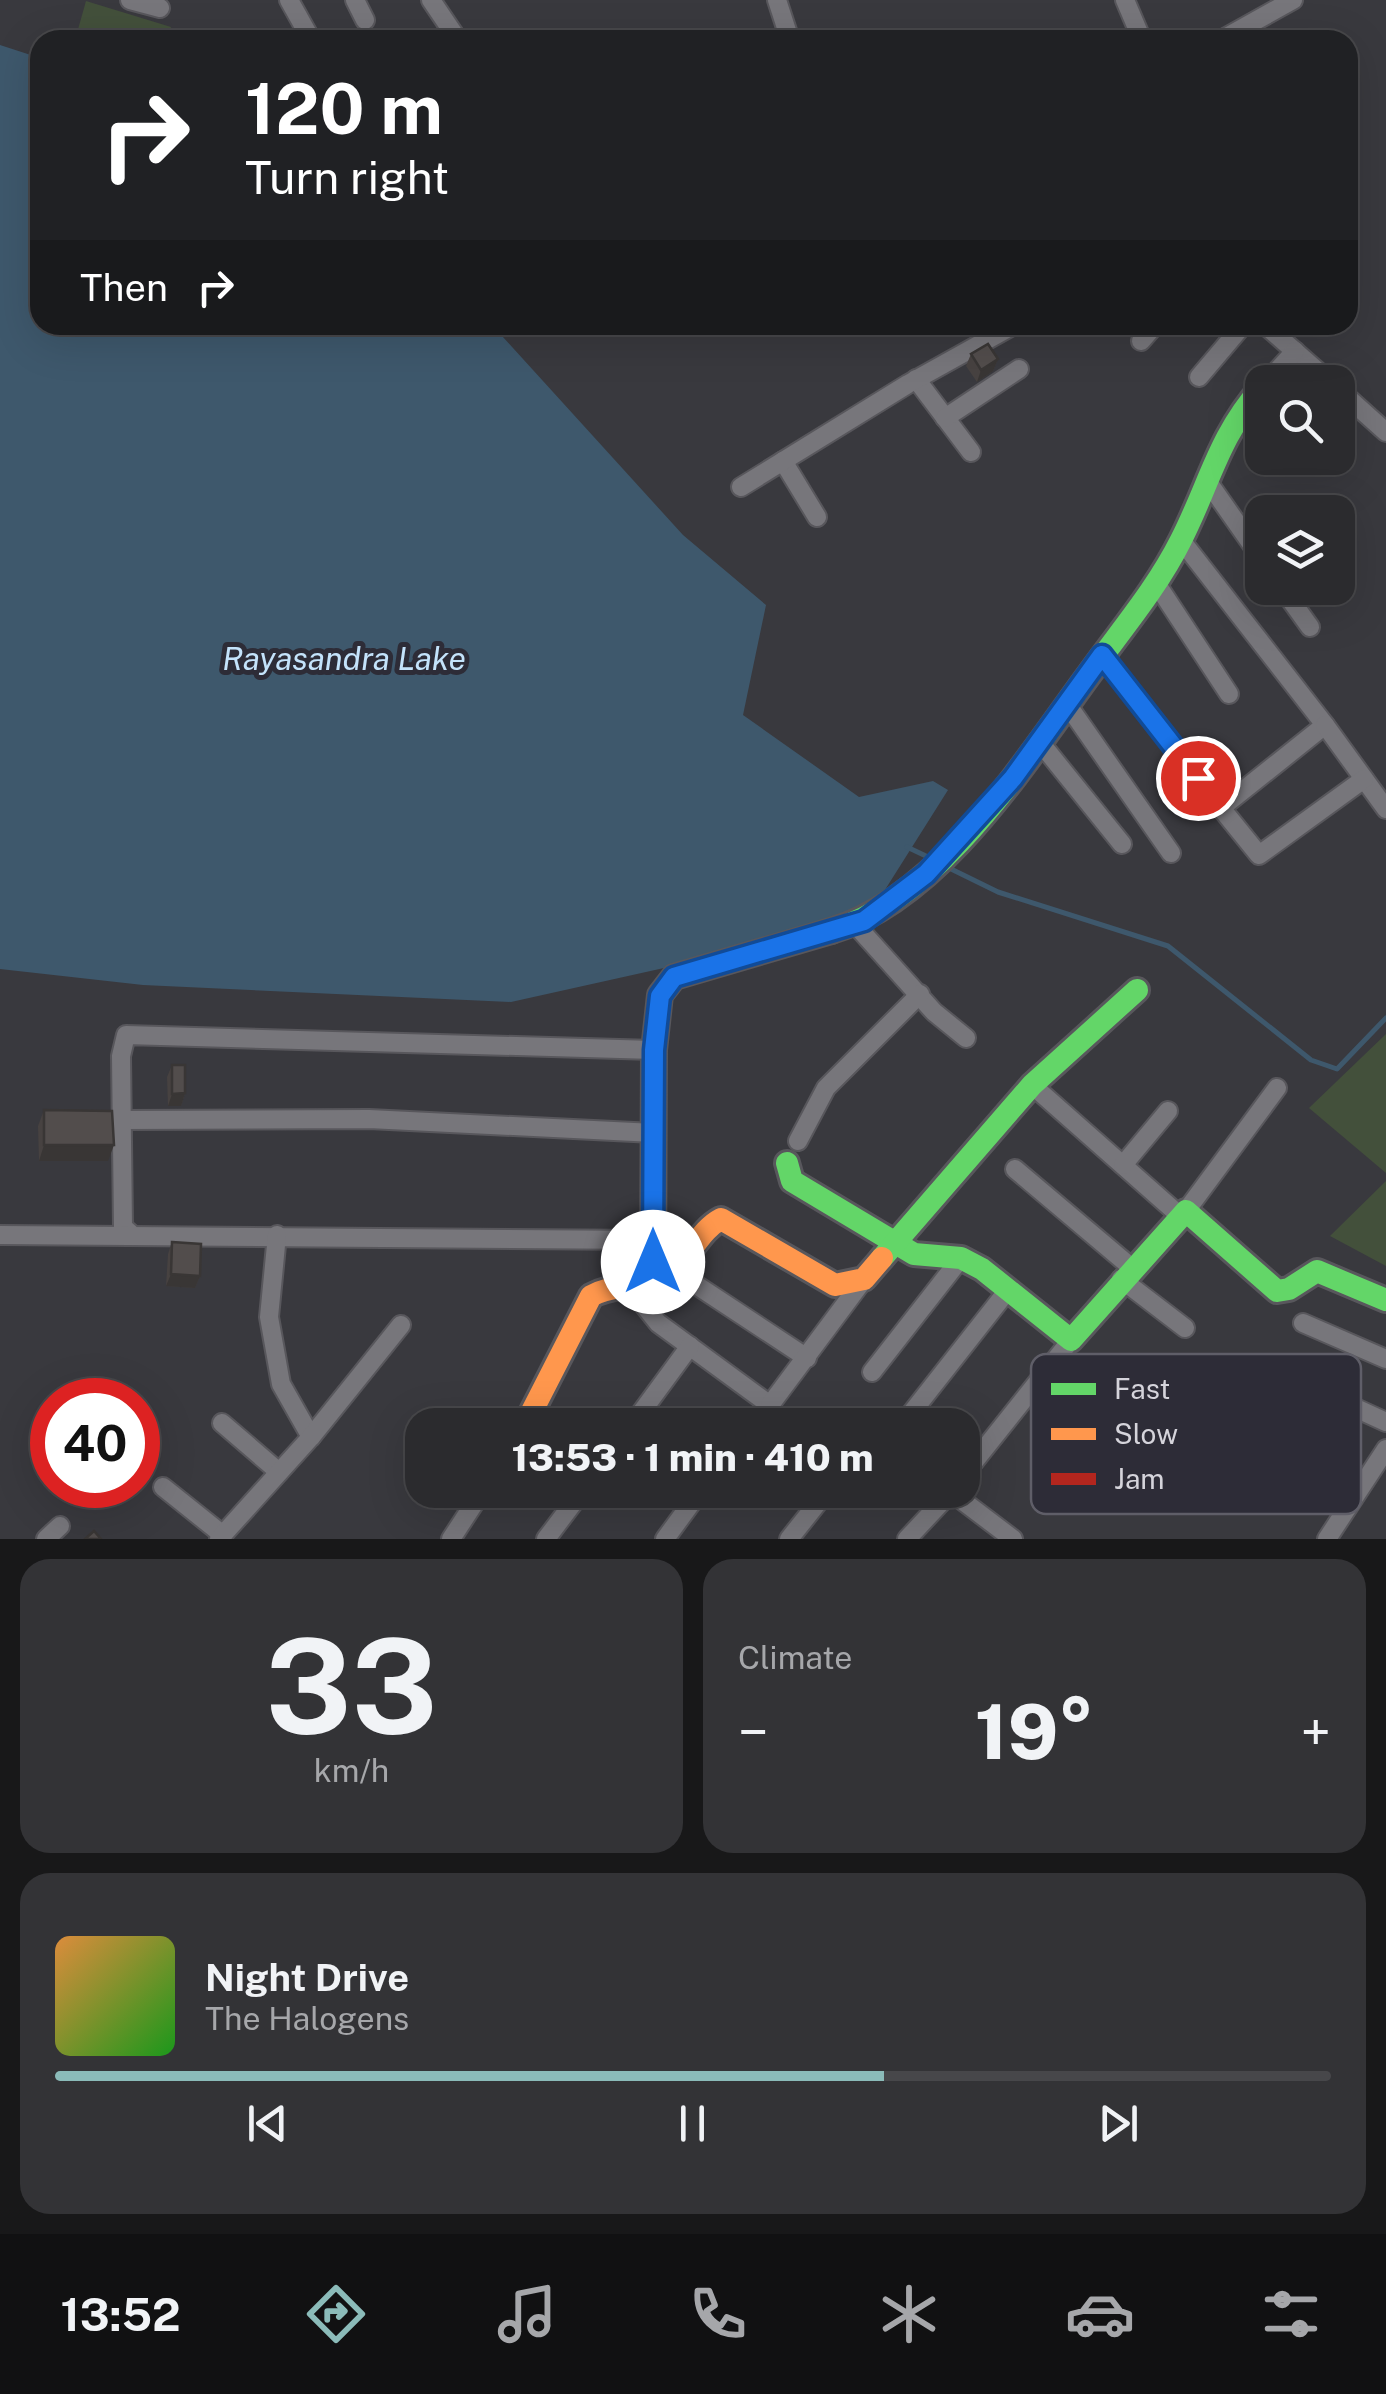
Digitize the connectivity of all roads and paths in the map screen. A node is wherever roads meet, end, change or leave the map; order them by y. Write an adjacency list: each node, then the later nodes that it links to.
1 (130, 0): 8 (street)
2 (289, 0): 10 (street)
3 (354, 0): 9 (street)
4 (431, 0): 11 (street)
5 (778, 0): 12 (street)
6 (1125, 0): 13 (street)
7 (1294, 0): 14 (street)
8 (160, 8)
9 (366, 20)
10 (306, 30)
11 (451, 30)
12 (787, 30)
13 (1138, 30)
14 (1239, 30)
15 (996, 335): 25 (street)
16 (1146, 335): 19 (street)
17 (1235, 335): 24 (street)
18 (1276, 335): 20 (street)
19 (1141, 340)
20 (1295, 352): 21 (street); 22 (street)
21 (1283, 365)
22 (1310, 365)
23 (1019, 370): 28 (street)
24 (1199, 377)
25 (916, 380): 28 (street); 31 (street)
26 (1355, 404): 29 (street)
27 (1245, 406): 32 (street)
28 (945, 418): 30 (street)
29 (1386, 432)
30 (971, 452)
31 (783, 461): 33 (street); 34 (street)
32 (1208, 482): 35 (street); 36 (street)
33 (741, 487)
34 (817, 517)
35 (1245, 535)
36 (1182, 540): 37 (street); 43 (street)
37 (1156, 583): 40 (street); 41 (street)
38 (1295, 605): 39 (street)
39 (1310, 626)
40 (1102, 655): 42 (street); 46 (street)
41 (1230, 694)
42 (1066, 704): 44 (street); 49 (street)
43 (1325, 725): 45 (street); 46 (street)
44 (1039, 742): 48 (street); 50 (street)
45 (1364, 779): 46 (street); 47 (street)
46 (1221, 808)
47 (1386, 809)
48 (1122, 844)
49 (1171, 853)
50 (854, 922): 52 (street); 54 (street)
51 (1137, 990): 55 (street)
52 (920, 994): 53 (street); 60 (street)
53 (966, 1038)
54 (654, 1050): 58 (street); 59 (street)
55 (1032, 1085): 62 (street); 69 (street)
56 (1276, 1088): 64 (street)
57 (1168, 1111): 62 (street)
58 (122, 1120): 59 (street); 65 (street)
59 (654, 1133): 68 (street)
60 (798, 1142)
61 (786, 1163): 69 (street)
62 (1123, 1166): 64 (street)
63 (1014, 1168): 71 (street)
64 (1182, 1212): 71 (street); 76 (street)
65 (130, 1233): 66 (street); 67 (street)
66 (0, 1235)
67 (277, 1235): 68 (street); 95 (street)
68 (653, 1240): 72 (street)
69 (893, 1243): 70 (street); 73 (street)
70 (961, 1258): 75 (street); 85 (street)
71 (1126, 1273): 79 (street); 80 (street)
72 (662, 1276): 73 (street); 74 (street); 83 (street)
73 (864, 1279): 83 (street)
74 (630, 1288): 81 (street); 88 (street)
75 (1008, 1290): 80 (street); 91 (street)
76 (1386, 1300)
77 (1302, 1323): 84 (street)
78 (400, 1325): 95 (street)
79 (1185, 1328)
80 (1070, 1340): 82 (street)
81 (690, 1346): 87 (street); 89 (street)
82 (1059, 1354)
83 (807, 1358): 87 (street)
84 (1386, 1359)
85 (872, 1372)
86 (1031, 1389): 97 (street)
87 (770, 1405): 90 (street)
88 (534, 1408)
89 (644, 1408)
90 (767, 1408)
91 (915, 1408)
92 (1361, 1411): 93 (street)
93 (1386, 1422)
94 (222, 1423): 98 (street)
95 (311, 1437): 98 (street)
96 (1386, 1448): 100 (street)
97 (980, 1453)
98 (280, 1472): 108 (street)
99 (164, 1487): 108 (street)
100 (1361, 1487)
101 (471, 1508): 109 (street)
102 (569, 1508): 110 (street)
103 (688, 1508): 111 (street)
104 (813, 1508): 112 (street)
105 (932, 1508): 113 (street)
106 (977, 1508): 114 (street)
107 (1343, 1514): 115 (street)
108 (221, 1537)
109 (451, 1539)
110 (546, 1539)
111 (665, 1539)
112 (788, 1539)
113 (908, 1539)
114 (1013, 1539)
115 (1327, 1539)

